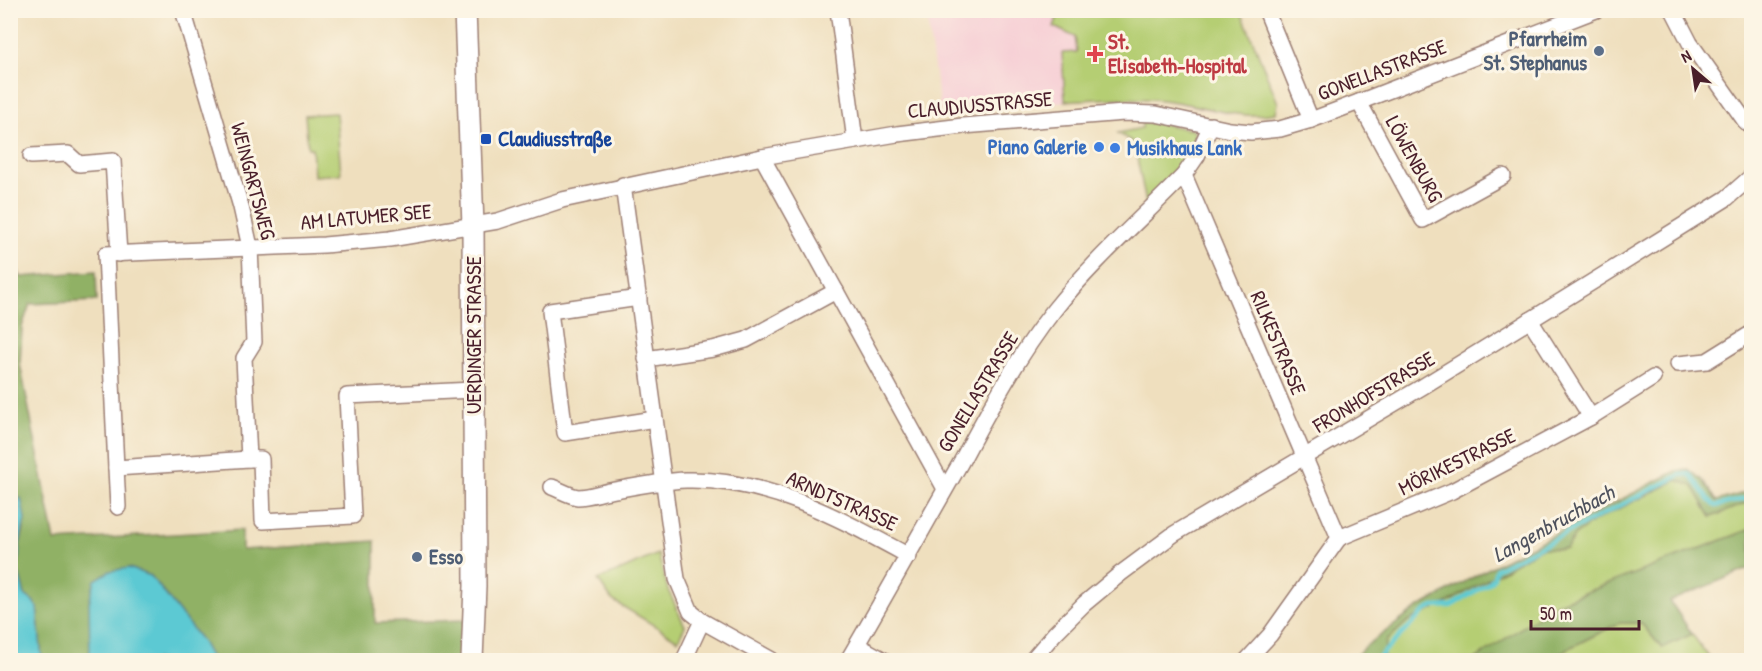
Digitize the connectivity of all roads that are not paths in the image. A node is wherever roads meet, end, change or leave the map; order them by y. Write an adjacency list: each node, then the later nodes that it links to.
1 (183, 10): 20 (street, WEINGARTSWEG)
2 (465, 10): 19 (street, UERDINGER STRASSE)
3 (838, 10): 12 (street)
4 (1266, 10): 9 (street)
5 (1596, 10): 7 (street, GONELLASTRASSE)
6 (1673, 10): 11 (street)
7 (1359, 102): 9 (street, GONELLASTRASSE); 16 (street, LÖWENBURG)
8 (1177, 117): 10 (street, GONELLASTRASSE); 12 (street, CLAUDIUSSTRASSE)
9 (1311, 120): 10 (street, GONELLASTRASSE)
10 (1211, 125): 15 (street)
11 (1752, 127)
12 (855, 141): 14 (street, CLAUDIUSSTRASSE)
13 (31, 156): 21 (street)
14 (762, 157): 18 (street, CLAUDIUSSTRASSE); 22 (street)
15 (1184, 175): 32 (street, RILKESTRASSE); 37 (street, GONELLASTRASSE)
16 (1503, 176)
17 (1752, 176): 24 (street, FRONHOFSTRASSE)
18 (623, 185): 19 (street, CLAUDIUSSTRASSE); 23 (street)
19 (474, 226): 20 (street, AM LATUMER SEE); 29 (street, UERDINGER STRASSE)
20 (250, 247): 21 (street, AM LATUMER SEE); 33 (street, WEINGARTSWEG)
21 (119, 254): 34 (street)
22 (836, 291): 26 (street); 37 (street)
23 (639, 298): 26 (street); 31 (street)
24 (1530, 320): 30 (street); 32 (street, FRONHOFSTRASSE)
25 (1752, 333): 27 (street)
26 (646, 359): 31 (street)
27 (1678, 364)
28 (1653, 378): 30 (street, MÖRIKESTRASSE)
29 (473, 390): 33 (street); 43 (street, UERDINGER STRASSE)
30 (1591, 417): 39 (street, MÖRIKESTRASSE)
31 (655, 419): 35 (street)
32 (1305, 458): 39 (street, RILKESTRASSE); 48 (street, FRONHOFSTRASSE)
33 (249, 459): 34 (street)
34 (116, 468): 38 (street)
35 (665, 482): 36 (street, ARNDTSTRASSE); 40 (street, ARNDTSTRASSE); 41 (street)
36 (552, 487)
37 (945, 489): 40 (street, GONELLASTRASSE)
38 (118, 507)
39 (1339, 538): 49 (street)
40 (909, 556): 42 (street, GONELLASTRASSE)
41 (702, 621): 44 (street); 45 (street)
42 (857, 645): 46 (street, GONELLASTRASSE); 47 (street)
43 (472, 660)
44 (684, 660)
45 (772, 660)
46 (848, 660)
47 (884, 660)
48 (1032, 660)
49 (1247, 660)

